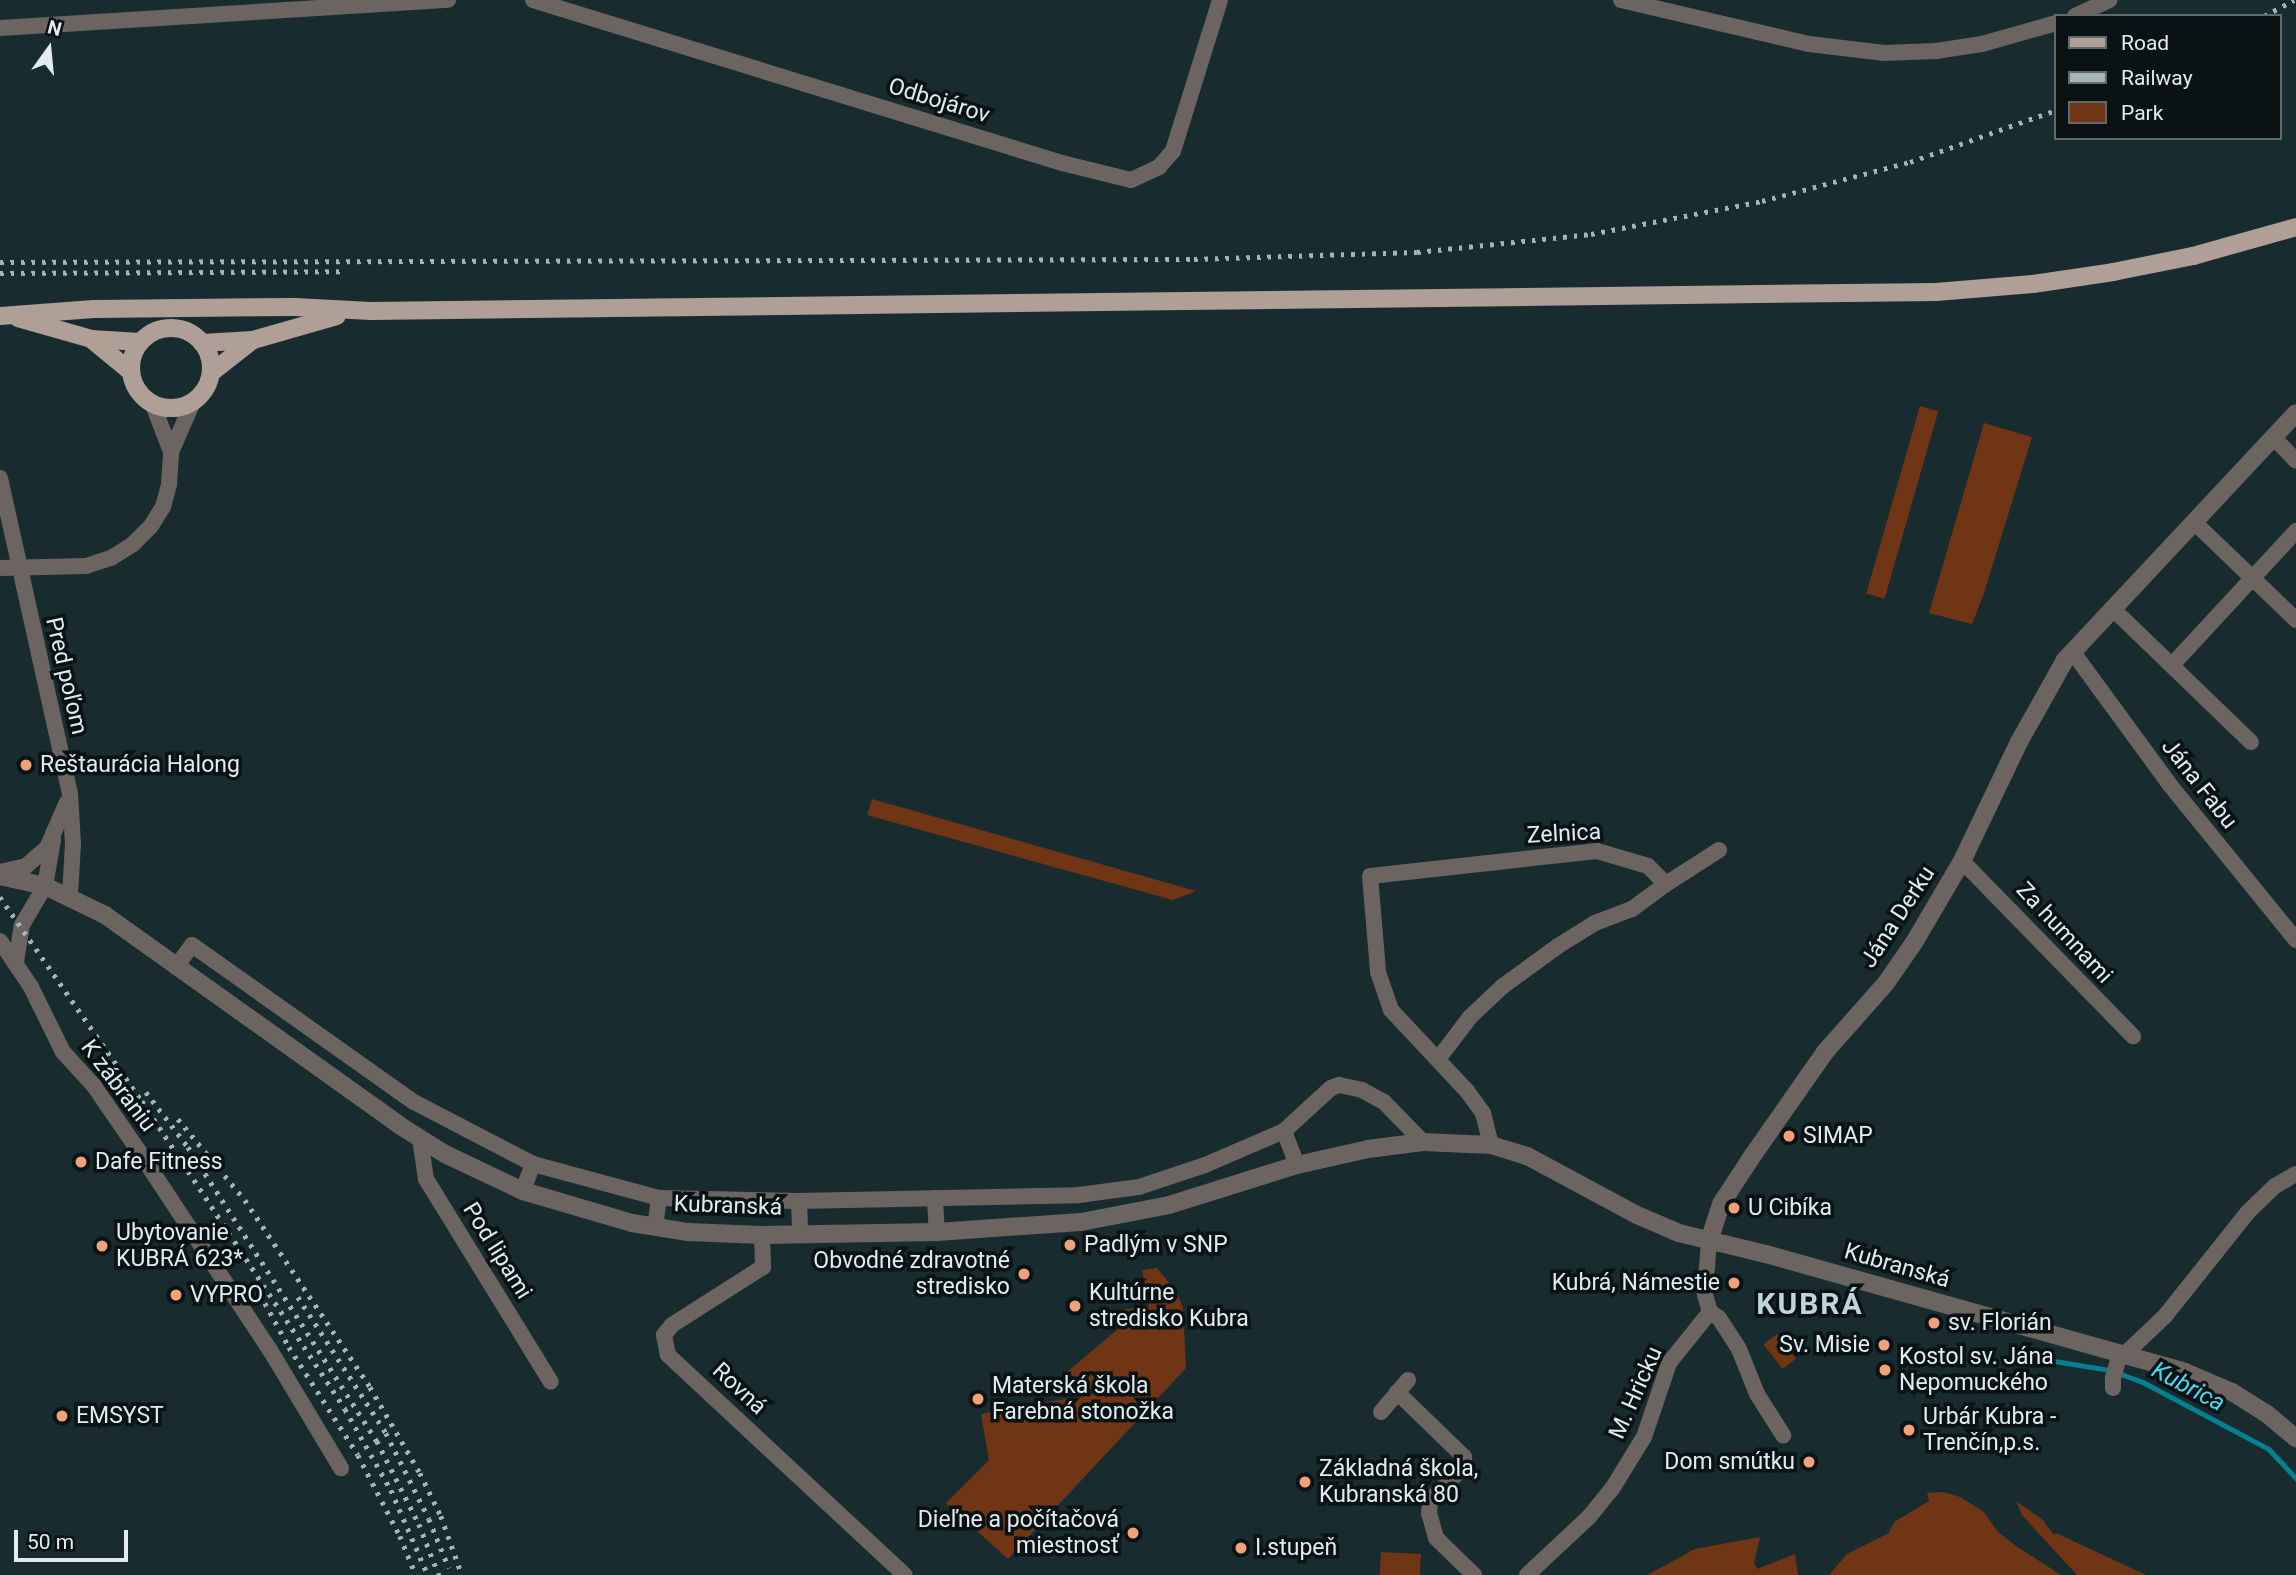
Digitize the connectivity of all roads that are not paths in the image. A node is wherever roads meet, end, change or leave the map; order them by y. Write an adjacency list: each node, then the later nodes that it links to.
1 (448, 0): 6 (street)
2 (533, 0): 3 (street, Odbojárov)
3 (1220, 0)
4 (1620, 0): 8 (street)
5 (2109, 0): 7 (street)
6 (209, 7): 9 (street)
7 (2079, 14)
8 (2054, 24)
9 (0, 28)
10 (2296, 227): 11 (main road)
11 (371, 311): 12 (main road); 14 (main road)
12 (6, 316): 13 (main road)
13 (90, 339): 15 (main road); 17 (main road)
14 (253, 340): 16 (main road); 18 (main road)
15 (140, 342): 16 (main road); 17 (main road)
16 (202, 343): 18 (main road)
17 (130, 371): 20 (main road)
18 (211, 373): 19 (main road)
19 (192, 402): 20 (main road); 23 (street)
20 (153, 405): 23 (street)
21 (2296, 413): 22 (street, Jána Derku)
22 (2275, 439): 24 (street); 26 (street, Jána Derku)
23 (171, 452): 29 (street)
24 (2296, 461)
25 (0, 478): 29 (street, Pred poľom)
26 (2195, 523): 30 (street); 31 (street, Jána Derku)
27 (2296, 531): 30 (street)
28 (0, 568): 29 (street)
29 (18, 568): 36 (street, Pred poľom)
30 (2251, 579): 32 (street); 34 (street)
31 (2112, 608): 33 (street, Jána Derku); 34 (street)
32 (2296, 620)
33 (2072, 651): 39 (street, Jána Derku); 44 (street, Jána Fabu)
34 (2172, 665): 35 (street)
35 (2251, 742)
36 (70, 793): 37 (street); 43 (street, Pred poľom)
37 (53, 840): 40 (street); 42 (street)
38 (1719, 850): 41 (street)
39 (1962, 861): 49 (street, Za humnami); 73 (street, Jána Derku)
40 (0, 874): 42 (street, Kubranská)
41 (1666, 884): 51 (street); 51 (street, Zelnica)
42 (45, 886): 43 (street, Kubranská); 46 (street)
43 (70, 896): 47 (street, Kubranská)
44 (2296, 940)
45 (0, 941): 46 (street, K zábraniu)
46 (16, 962): 81 (street, K zábraniu)
47 (176, 967): 48 (street, Kubranská); 50 (street, Kubranská)
48 (299, 1020): 50 (street); 52 (street, Kubranská)
49 (2133, 1036)
50 (282, 1042): 53 (street, Kubranská)
51 (1439, 1058): 57 (street, Zelnica)
52 (414, 1102): 53 (street); 58 (street, Kubranská)
53 (399, 1125): 55 (street, Kubranská)
54 (1284, 1131): 56 (street, Kubranská); 59 (street, Kubranská); 60 (street)
55 (420, 1139): 62 (street, Kubranská); 76 (street, Pod lipami)
56 (1423, 1142): 57 (street, Kubranská); 60 (street, Kubranská)
57 (1491, 1145): 73 (street, Kubranská)
58 (533, 1164): 62 (street); 65 (street, Kubranská)
59 (1205, 1165): 63 (street); 64 (street, Kubranská)
60 (1297, 1165): 63 (street, Kubranská)
61 (2296, 1174): 75 (street)
62 (523, 1191): 69 (street, Kubranská)
63 (1213, 1191): 68 (street, Kubranská)
64 (1079, 1195): 66 (street, Kubranská); 68 (street)
65 (659, 1198): 67 (street, Kubranská); 69 (street, Kubranská)
66 (935, 1198): 67 (street, Kubranská); 70 (street)
67 (799, 1201): 71 (street, Kubranská)
68 (1081, 1222): 70 (street, Kubranská)
69 (655, 1227): 72 (street, Kubranská)
70 (937, 1232): 71 (street, Kubranská)
71 (800, 1233): 72 (street, Kubranská)
72 (762, 1235): 82 (street, Rovná)
73 (1709, 1241): 74 (street); 75 (street, Kubranská)
74 (1710, 1312): 79 (street); 84 (street, M. Hricku)
75 (2121, 1356): 77 (street); 80 (street, Kubranská)
76 (551, 1382)
77 (2113, 1383)
78 (1381, 1412): 83 (street)
79 (1783, 1435)
80 (2296, 1438)
81 (341, 1468)
82 (905, 1575)
83 (1474, 1575)
84 (1527, 1575)

